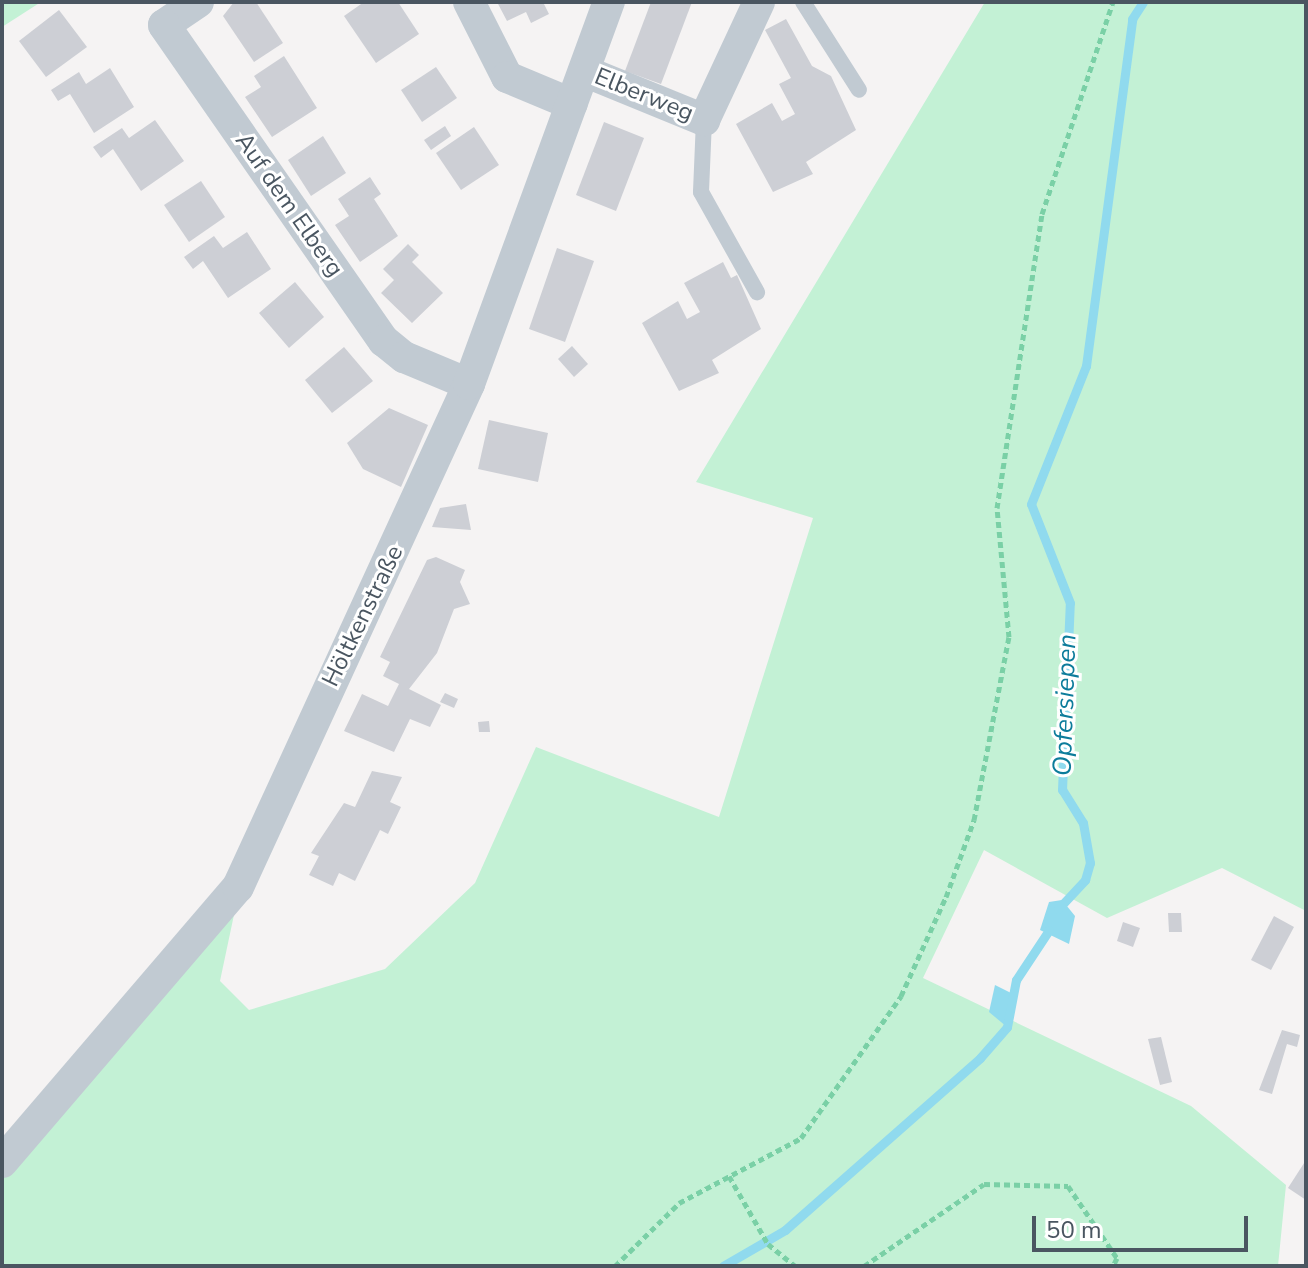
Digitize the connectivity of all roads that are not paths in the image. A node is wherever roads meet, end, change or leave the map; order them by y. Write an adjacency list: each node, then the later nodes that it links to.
1 (198, 2): 11 (street, Auf dem Elberg)
2 (469, 2): 8 (street)
3 (609, 2): 6 (street, Höltkenstraße)
4 (759, 2): 9 (street)
5 (803, 2): 7 (lane)
6 (584, 71): 8 (street, Höltkenstraße); 9 (street, Elberweg)
7 (859, 90)
8 (572, 104): 11 (street, Höltkenstraße)
9 (704, 120): 10 (lane)
10 (757, 292)
11 (469, 384): 12 (street, Höltkenstraße)
12 (2, 1162)

